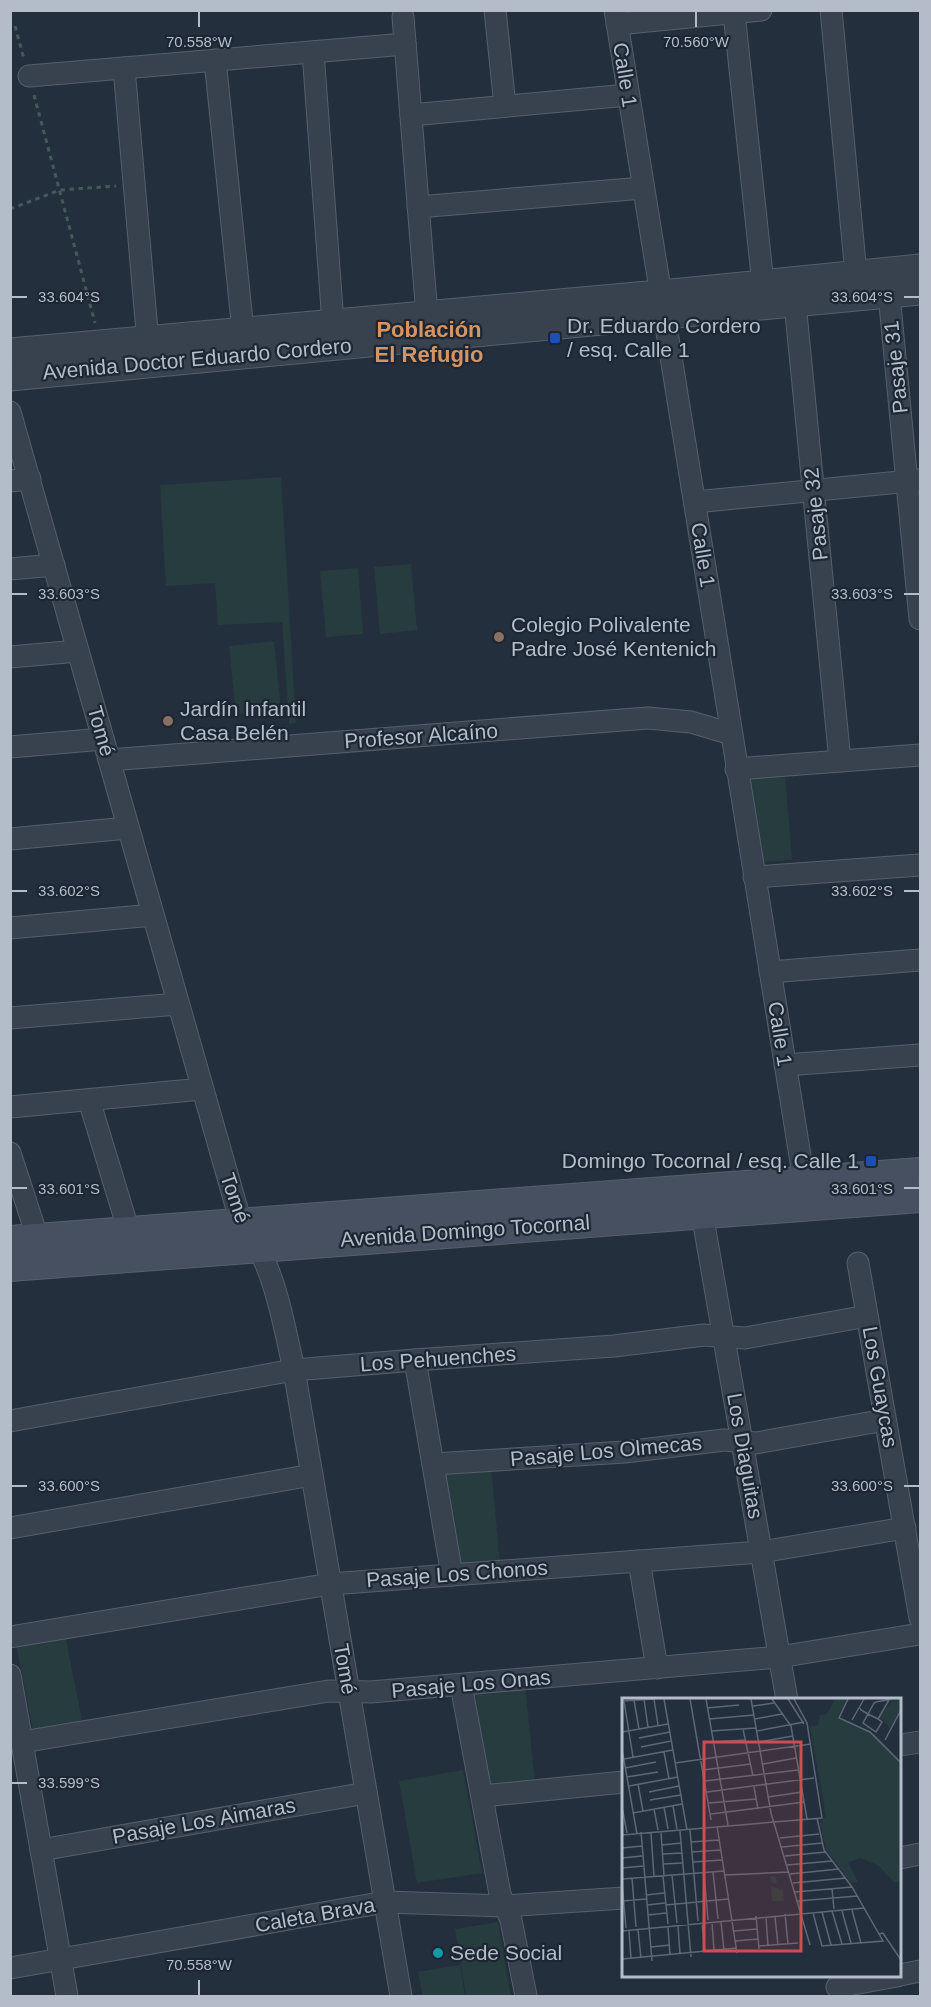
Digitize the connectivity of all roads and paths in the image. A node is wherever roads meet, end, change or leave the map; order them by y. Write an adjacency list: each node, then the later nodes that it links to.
1 (495, 10): 14 (street)
2 (761, 10): 4 (street)
3 (831, 10): 22 (street)
4 (734, 13): 6 (street); 23 (street)
5 (403, 17): 8 (street)
6 (616, 17): 13 (street, Calle 1)
7 (15, 27): 12 (path)
8 (405, 44): 9 (street); 15 (street)
9 (313, 52): 10 (street); 28 (street)
10 (215, 60): 11 (street); 30 (street)
11 (124, 68): 12 (street); 16 (street)
12 (29, 76): 18 (path)
13 (628, 95): 14 (street); 17 (street, Calle 1)
14 (505, 106): 15 (street)
15 (411, 115): 19 (street)
16 (135, 184): 18 (path); 33 (street)
17 (643, 188): 19 (street); 27 (street, Calle 1)
18 (60, 190): 20 (path); 31 (path)
19 (418, 207): 29 (street)
20 (10, 209)
21 (921, 268): 22 (street, Avenida Doctor Eduardo Cordero)
22 (856, 274): 23 (street, Avenida Doctor Eduardo Cordero)
23 (763, 284): 27 (street, Avenida Doctor Eduardo Cordero)
24 (921, 291): 25 (street, Avenida Doctor Eduardo Cordero)
25 (889, 294): 26 (street, Avenida Doctor Eduardo Cordero); 37 (street, Pasaje 31)
26 (795, 303): 27 (street, Avenida Doctor Eduardo Cordero); 38 (street, Pasaje 32)
27 (663, 305): 29 (street, Avenida Doctor Eduardo Cordero); 39 (street, Calle 1)
28 (333, 323): 29 (street, Avenida Doctor Eduardo Cordero); 30 (street, Avenida Doctor Eduardo Cordero)
29 (428, 326): 33 (street, Avenida Doctor Eduardo Cordero)
30 (243, 332): 33 (street, Avenida Doctor Eduardo Cordero)
31 (100, 344): 32 (street, Avenida Doctor Eduardo Cordero); 33 (street, Avenida Doctor Eduardo Cordero)
32 (10, 352)
33 (149, 352): 34 (street, Avenida Doctor Eduardo Cordero)
34 (10, 377)
35 (10, 411): 36 (street, Tomé)
36 (20, 480): 40 (street, Tomé)
37 (914, 481): 38 (street); 42 (street, Pasaje 31)
38 (814, 491): 39 (street); 50 (street, Pasaje 32)
39 (695, 502): 45 (street, Calle 1)
40 (54, 565): 41 (street); 43 (street, Tomé)
41 (10, 569)
42 (921, 619)
43 (78, 651): 44 (street); 46 (street, Tomé)
44 (10, 657)
45 (731, 735): 49 (street, Profesor Alcaíno); 51 (street, Calle 1)
46 (103, 739): 47 (street); 49 (street, Tomé)
47 (10, 747)
48 (921, 754): 50 (street)
49 (109, 760): 52 (street, Tomé)
50 (840, 761): 51 (street)
51 (736, 769): 55 (street, Calle 1)
52 (128, 828): 53 (street); 56 (street, Tomé)
53 (10, 839)
54 (921, 865): 55 (street)
55 (754, 878): 59 (street, Calle 1)
56 (153, 915): 57 (street); 60 (street, Tomé)
57 (10, 928)
58 (921, 960): 59 (street)
59 (770, 972): 63 (street, Calle 1)
60 (178, 1004): 61 (street); 64 (street, Tomé)
61 (10, 1018)
62 (921, 1055): 63 (street)
63 (785, 1065): 69 (street, Calle 1)
64 (202, 1089): 65 (street); 73 (street, Tomé)
65 (89, 1100): 66 (street); 72 (street)
66 (10, 1107)
67 (10, 1153): 74 (street)
68 (921, 1173): 69 (main road, Avenida Domingo Tocornal)
69 (806, 1194): 70 (main road, Avenida Domingo Tocornal); 71 (main road, Avenida Domingo Tocornal); 73 (main road, Avenida Domingo Tocornal)
70 (921, 1197)
71 (702, 1213): 73 (main road, Avenida Domingo Tocornal); 78 (street, Los Diaguitas)
72 (129, 1232): 73 (main road, Avenida Domingo Tocornal); 74 (main road, Avenida Domingo Tocornal)
73 (249, 1235): 76 (main road, Avenida Domingo Tocornal); 80 (street, Tomé)
74 (24, 1240)
75 (858, 1263): 77 (street, Los Guaycas)
76 (10, 1266)
77 (867, 1316): 78 (street, Los Pehuenches); 81 (street, Los Guaycas)
78 (724, 1336): 79 (street, Los Pehuenches); 83 (street, Los Diaguitas)
79 (415, 1360): 80 (street, Los Pehuenches); 84 (street)
80 (294, 1370): 82 (street, Los Pehuenches); 85 (street, Tomé)
81 (885, 1420): 83 (street, Pasaje Los Olmecas); 87 (street, Los Guaycas)
82 (10, 1421)
83 (742, 1442): 84 (street, Pasaje Los Olmecas); 88 (street, Los Diaguitas)
84 (433, 1464): 90 (street)
85 (312, 1475): 86 (street); 91 (street, Tomé)
86 (10, 1528)
87 (905, 1528): 88 (street, Pasaje Los Chonos); 92 (street, Los Guaycas)
88 (761, 1552): 89 (street, Pasaje Los Chonos); 95 (street, Los Diaguitas)
89 (639, 1561): 90 (street, Pasaje Los Chonos); 96 (street)
90 (452, 1575): 91 (street, Pasaje Los Chonos)
91 (330, 1584): 94 (street, Pasaje Los Chonos); 99 (street, Tomé)
92 (921, 1618)
93 (921, 1634): 95 (street, Pasaje Los Onas)
94 (10, 1637)
95 (779, 1657): 96 (street, Pasaje Los Onas); 100 (street, Los Diaguitas)
96 (657, 1668): 98 (street, Pasaje Los Onas)
97 (10, 1675): 101 (street)
98 (461, 1685): 99 (street, Pasaje Los Onas); 106 (street)
99 (348, 1692): 101 (street, Pasaje Los Onas); 105 (street, Tomé)
100 (787, 1698)
101 (22, 1742): 107 (street)
102 (921, 1742): 103 (street)
103 (901, 1745)
104 (622, 1782): 106 (street)
105 (366, 1793): 107 (street, Pasaje Los Aimaras); 111 (street, Tomé)
106 (482, 1796): 112 (street)
107 (41, 1850): 113 (street)
108 (921, 1854): 109 (street)
109 (901, 1858)
110 (622, 1898): 112 (street, Caleta Brava)
111 (384, 1902): 112 (street, Caleta Brava); 113 (street, Caleta Brava); 120 (street, Tomé)
112 (505, 1906): 121 (street)
113 (60, 1959): 114 (street, Caleta Brava); 119 (street)
114 (10, 1968)
115 (921, 1971): 116 (street)
116 (901, 1974)
117 (887, 1977): 118 (street)
118 (837, 1986)
119 (67, 1996)
120 (401, 1996)
121 (525, 1996)

